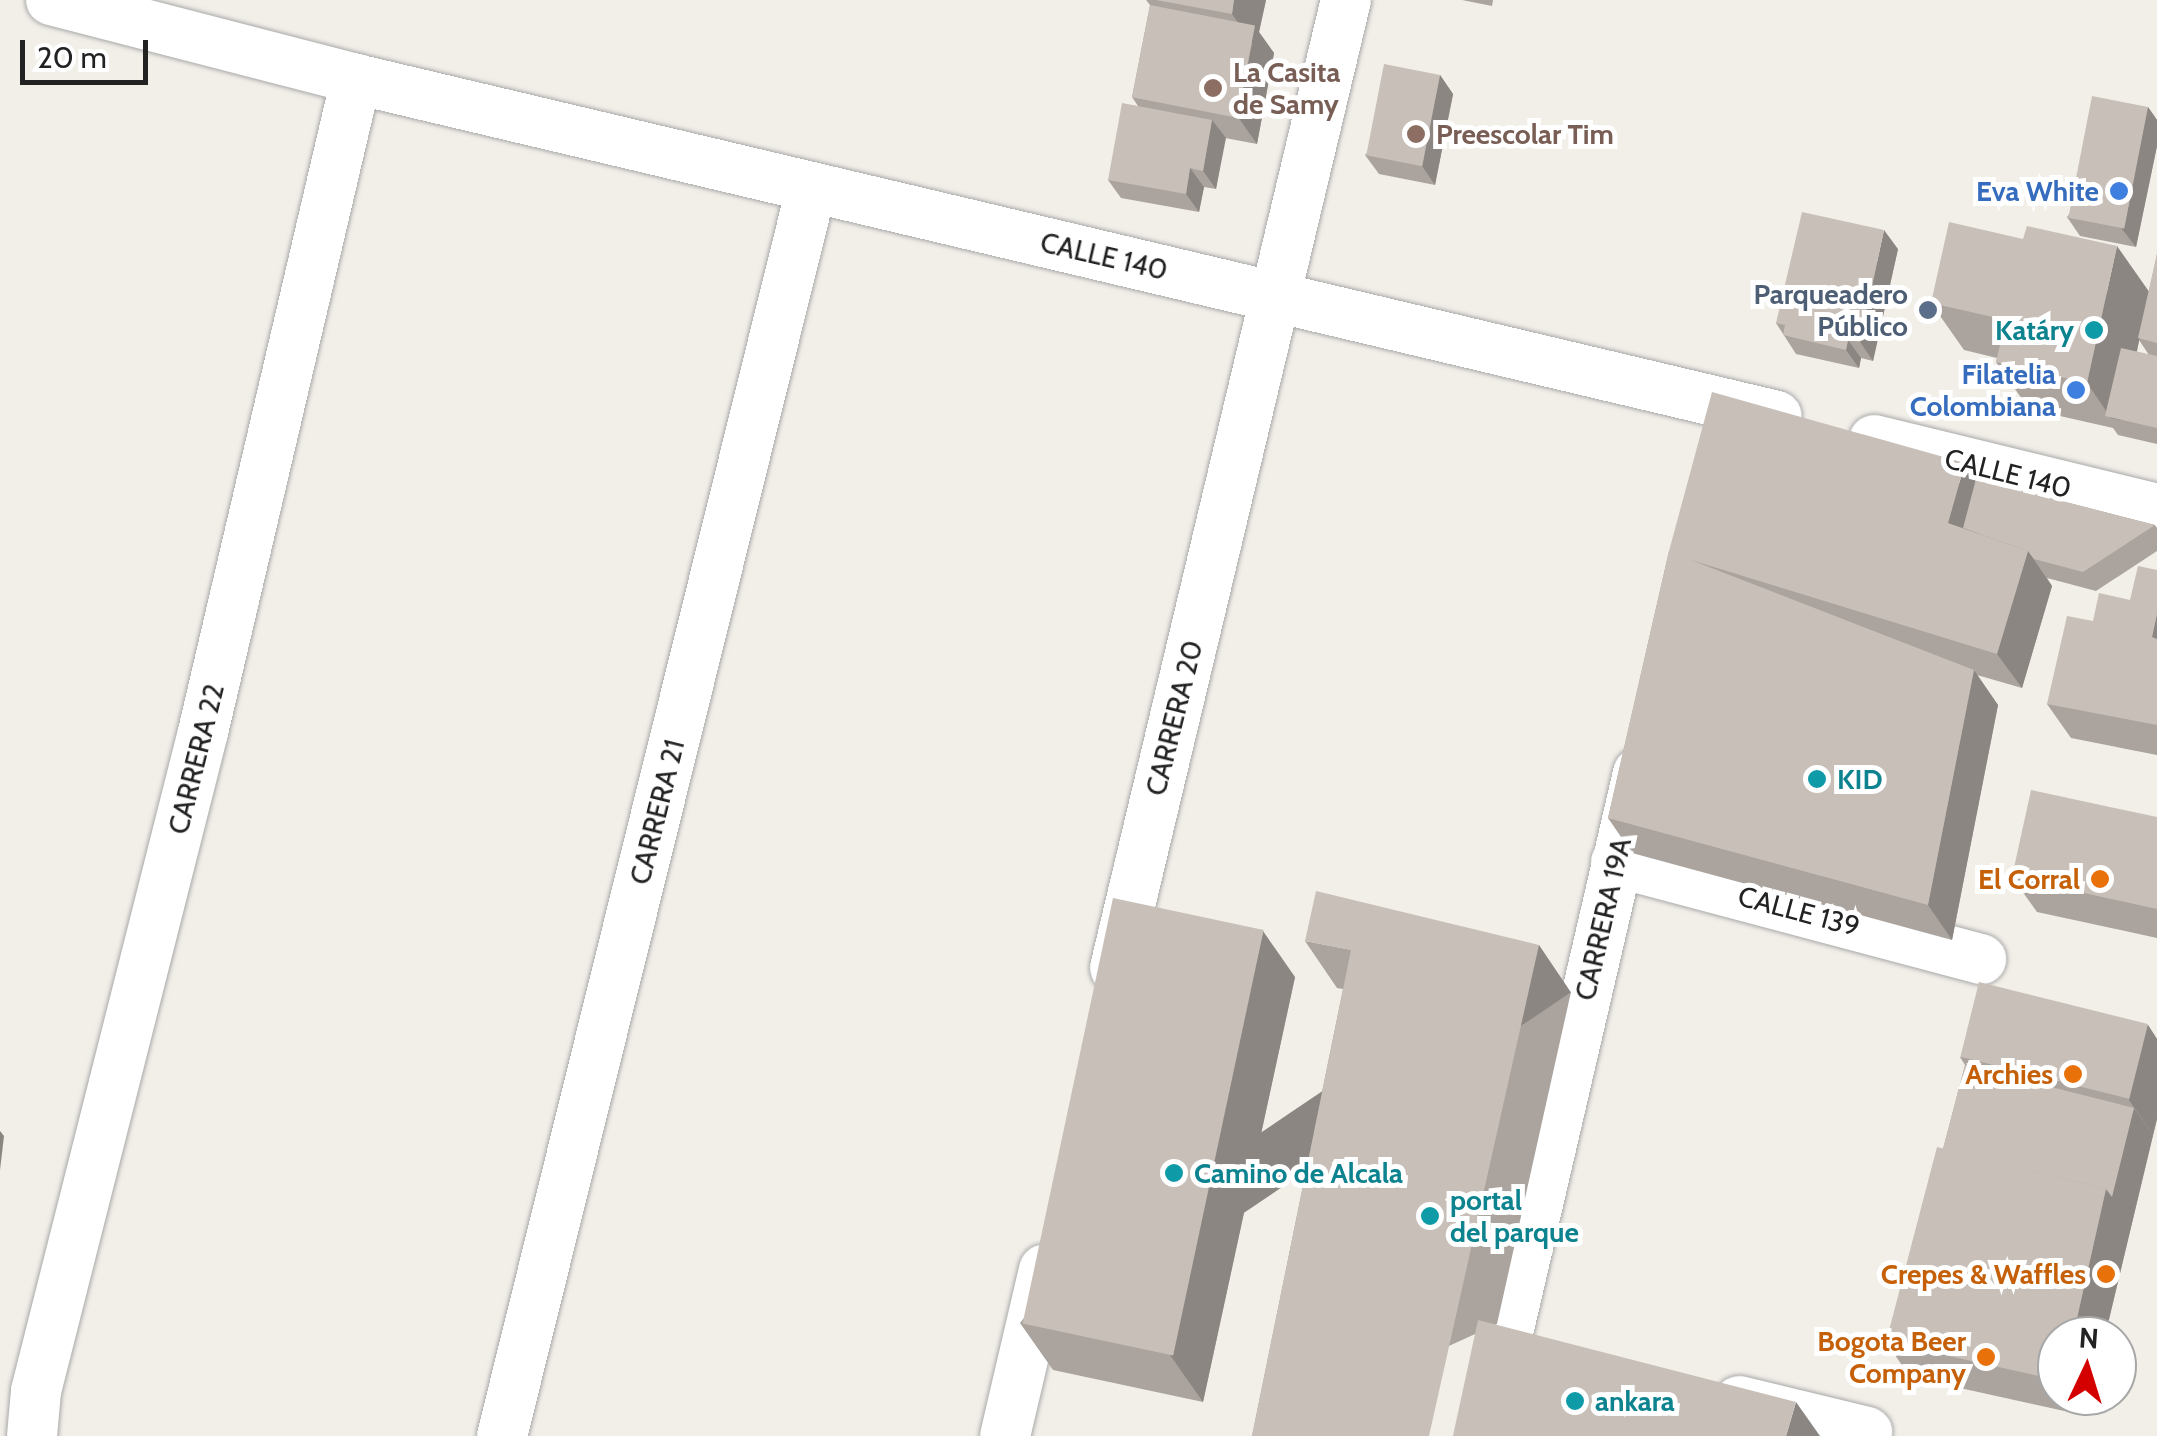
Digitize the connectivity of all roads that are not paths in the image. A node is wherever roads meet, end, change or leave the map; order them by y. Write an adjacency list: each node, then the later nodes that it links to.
1 (51, 0): 3 (street, CALLE 140)
2 (1346, 0): 5 (street, CARRERA 20)
3 (356, 79): 4 (street, CALLE 140); 14 (street, CARRERA 22)
4 (812, 189): 5 (street, CALLE 140); 15 (street, CARRERA 21)
5 (1276, 296): 6 (street, CALLE 140); 10 (street, CARRERA 20)
6 (2157, 509)
7 (1649, 729): 8 (street, CARRERA 19A)
8 (1616, 862): 9 (street, CALLE 139); 17 (street, CARRERA 19A)
9 (1982, 959)
10 (1102, 1020)
11 (1054, 1228): 16 (street)
12 (1699, 1392): 13 (street)
13 (1868, 1432)
14 (32, 1436)
15 (502, 1436)
16 (1005, 1436)
17 (1484, 1436)

